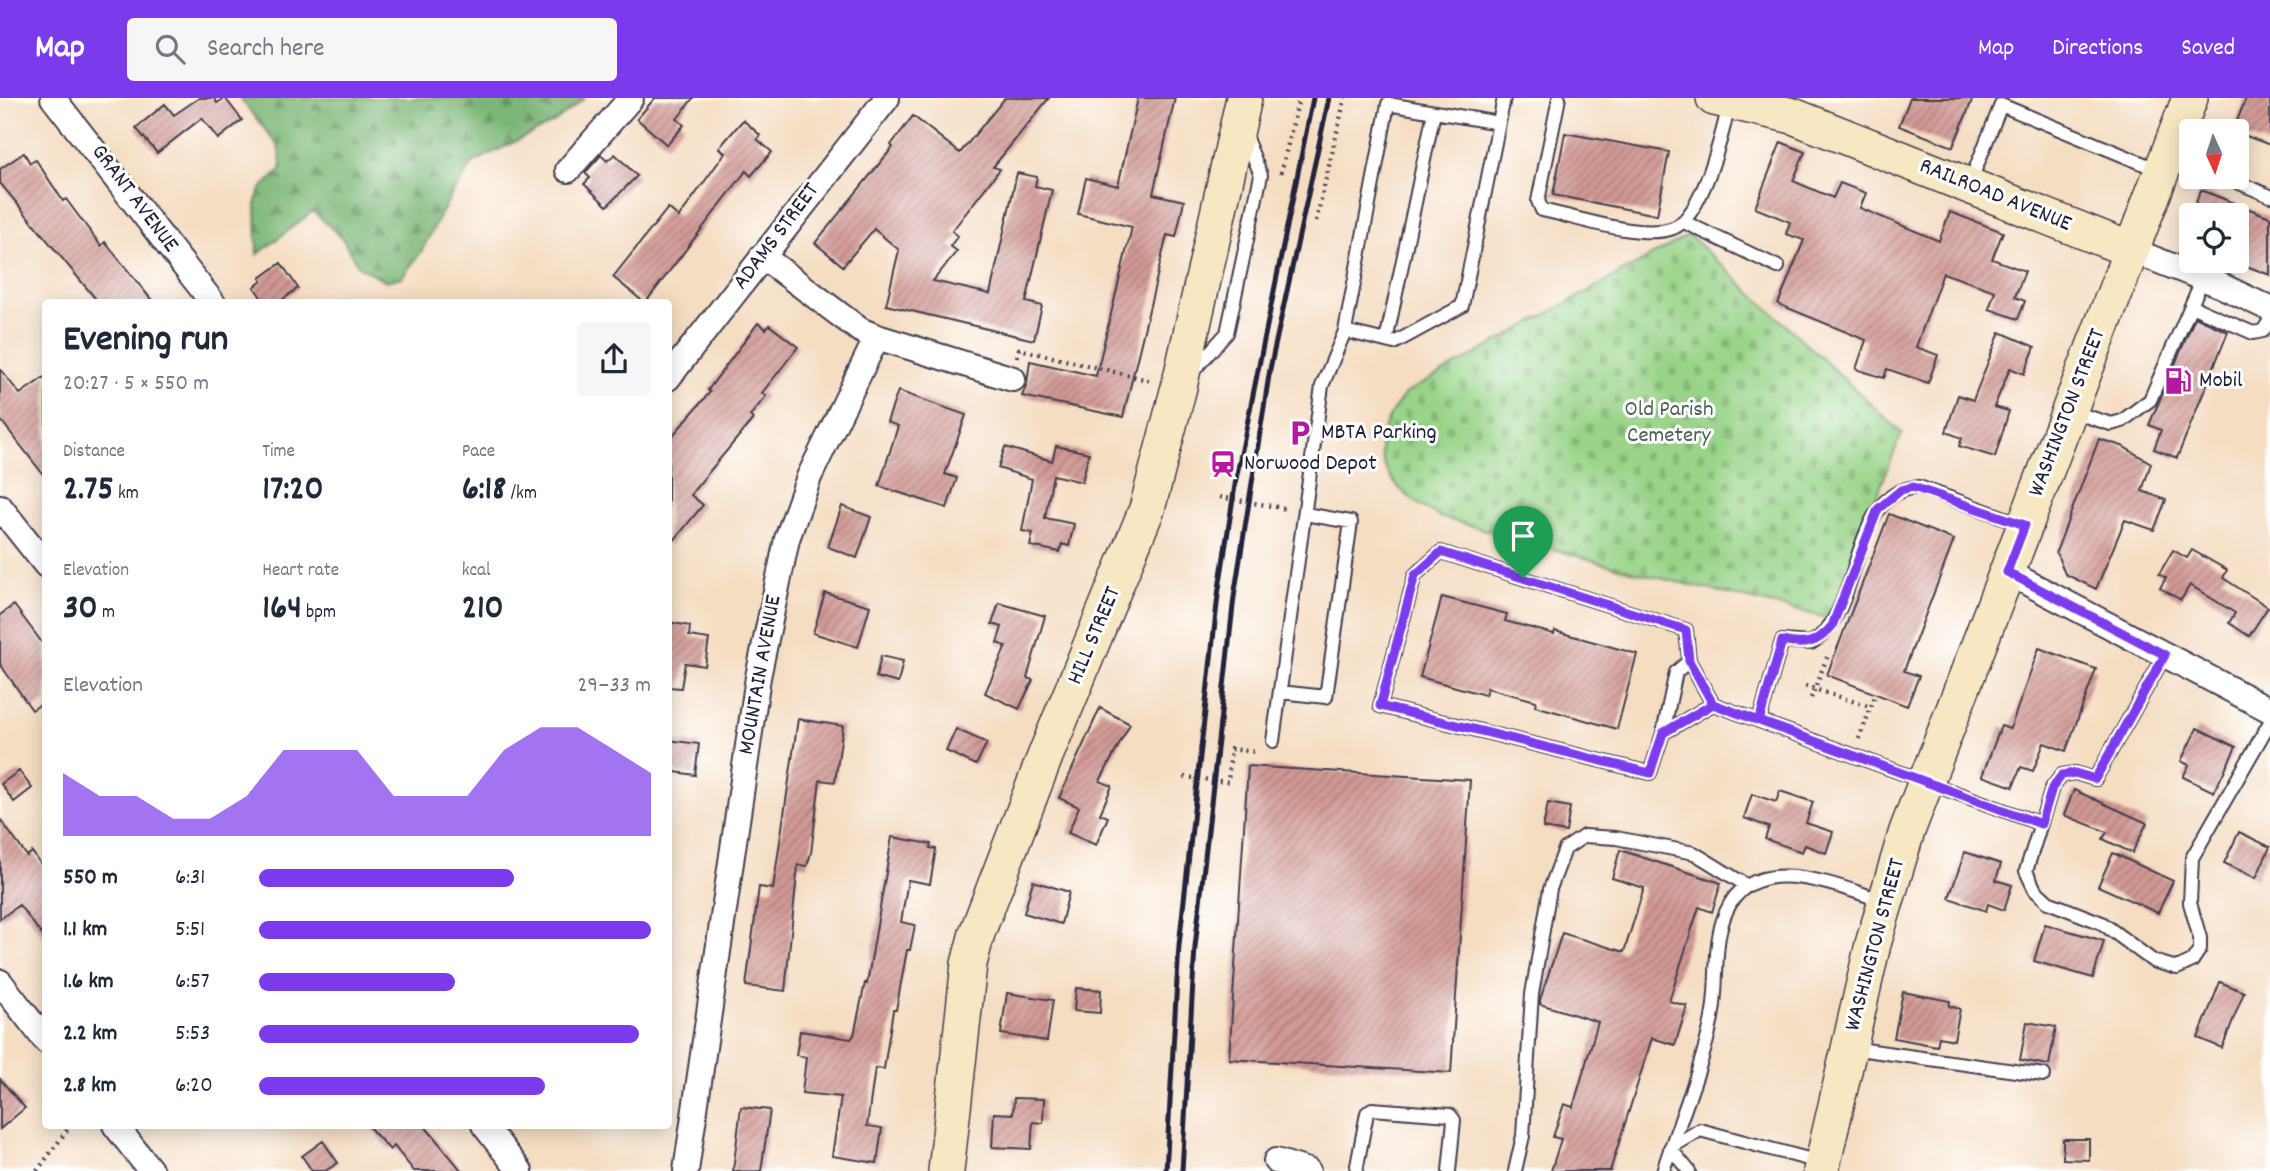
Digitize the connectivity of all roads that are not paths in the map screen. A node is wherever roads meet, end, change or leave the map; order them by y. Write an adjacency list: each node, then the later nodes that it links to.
1 (53, 98): 21 (street, GRANT AVENUE)
2 (631, 98): 12 (street)
3 (887, 98): 18 (street, ADAMS STREET)
4 (1504, 98): 10 (lane)
5 (1559, 98): 16 (lane)
6 (2190, 98): 11 (street, WASHINGTON STREET)
7 (1738, 100): 13 (street, RAILROAD AVENUE); 16 (lane)
8 (1241, 109): 61 (street, HILL STREET)
9 (1434, 112): 10 (lane); 25 (lane); 27 (lane)
10 (1499, 123): 27 (lane)
11 (2173, 162): 13 (lane); 17 (street, WASHINGTON STREET)
12 (568, 170)
13 (1968, 185): 17 (street, RAILROAD AVENUE)
14 (2249, 187): 15 (lane)
15 (2270, 196)
16 (1684, 222): 19 (lane)
17 (2130, 250): 20 (street, RAILROAD AVENUE); 30 (street, WASHINGTON STREET)
18 (762, 256): 26 (street); 28 (street, ADAMS STREET)
19 (1778, 267)
20 (2203, 278): 22 (lane); 23 (street, RAILROAD AVENUE)
21 (210, 299)
22 (2191, 306): 24 (lane); 30 (lane)
23 (2270, 309)
24 (2270, 320)
25 (1345, 331): 27 (lane); 32 (lane)
26 (877, 337): 29 (street); 60 (street, MOUNTAIN AVENUE)
27 (1386, 341)
28 (672, 374)
29 (1013, 379)
30 (2069, 411): 33 (street, WASHINGTON STREET)
31 (0, 506): 34 (street)
32 (1305, 514): 38 (lane); 38 (lane)
33 (2025, 525): 35 (street, WASHINGTON STREET); 41 (lane)
34 (42, 560)
35 (2007, 572): 36 (street); 45 (street, WASHINGTON STREET)
36 (2165, 655): 40 (street); 46 (lane)
37 (1689, 661): 39 (lane); 43 (lane); 43 (lane)
38 (1280, 692): 44 (lane)
39 (1713, 704): 41 (lane); 43 (lane)
40 (2270, 710)
41 (1759, 721): 45 (lane)
42 (2270, 722): 46 (lane)
43 (1663, 733)
44 (1273, 741)
45 (1924, 782): 46 (lane); 48 (street, WASHINGTON STREET)
46 (2041, 824)
47 (1746, 885): 48 (lane); 55 (lane); 65 (lane)
48 (1885, 901): 51 (street, WASHINGTON STREET)
49 (0, 982): 50 (street)
50 (42, 1036)
51 (1849, 1047): 52 (lane); 57 (street, WASHINGTON STREET)
52 (2044, 1075)
53 (118, 1129): 58 (street)
54 (487, 1129): 59 (street)
55 (1670, 1147): 57 (lane); 66 (lane); 67 (lane)
56 (1276, 1161): 62 (street)
57 (1822, 1167)
58 (151, 1171)
59 (520, 1171)
60 (685, 1171)
61 (946, 1171)
62 (1308, 1171)
63 (1356, 1171): 64 (lane)
64 (1449, 1171)
65 (1515, 1171)
66 (1663, 1171)
67 (1689, 1171)

